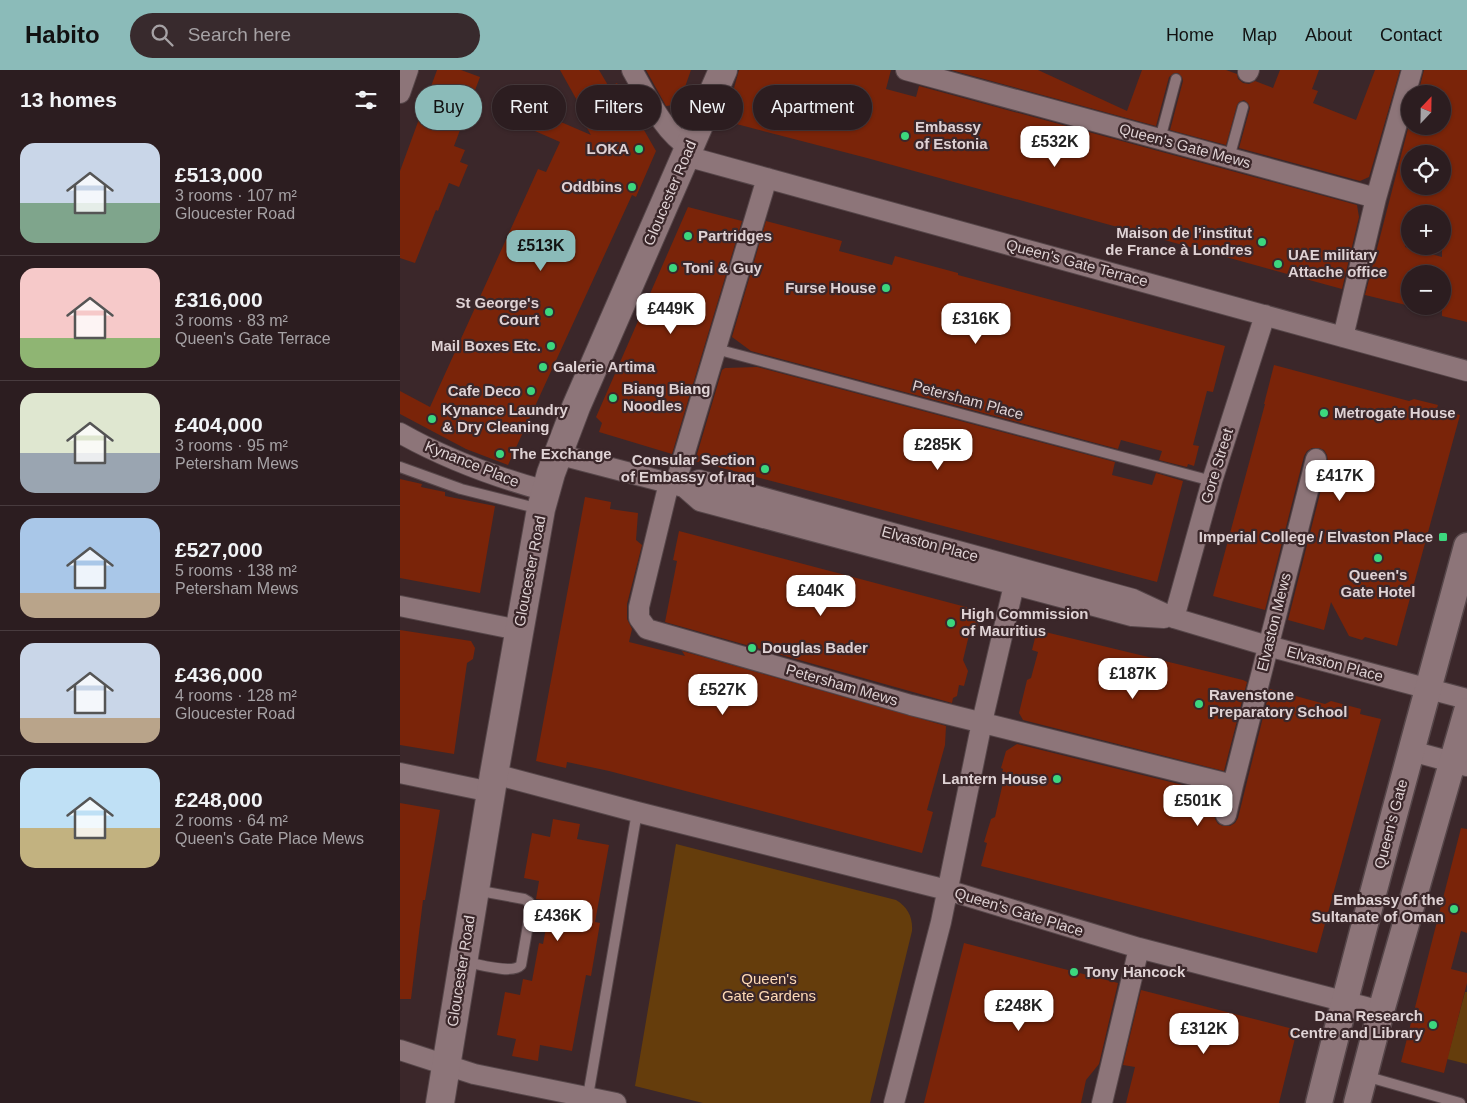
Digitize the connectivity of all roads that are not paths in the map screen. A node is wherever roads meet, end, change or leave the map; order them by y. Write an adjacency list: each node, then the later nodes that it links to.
1 (408, 70): 8 (street)
2 (632, 70): 11 (street)
3 (723, 70): 11 (main road, Gloucester Road)
4 (906, 70): 6 (street, Queen's Gate Mews)
5 (1412, 70): 14 (street)
6 (934, 74): 10 (street, Queen's Gate Mews)
7 (1176, 78): 10 (lane)
8 (400, 93)
9 (1243, 108): 12 (lane)
10 (1160, 140): 12 (street, Queen's Gate Mews)
11 (688, 152): 13 (street, Queen's Gate Terrace); 20 (main road, Gloucester Road)
12 (1229, 158): 14 (street, Queen's Gate Mews)
13 (767, 178): 15 (street, Queen's Gate Terrace); 17 (street, Petersham Mews)
14 (1376, 198): 16 (street)
15 (1265, 315): 16 (street, Queen's Gate Terrace); 23 (street, Gore Street)
16 (1343, 336): 18 (street, Queen's Gate Terrace)
17 (716, 349): 23 (lane, Petersham Place); 24 (street, Petersham Mews)
18 (1467, 370)
19 (400, 433): 25 (street, Kynance Place)
20 (557, 454): 24 (street, Elvaston Place); 25 (main road, Gloucester Road)
21 (1316, 459): 31 (street, Elvaston Mews)
22 (400, 467): 25 (lane)
23 (1212, 481): 29 (street, Gore Street)
24 (676, 485): 27 (street, Elvaston Place); 35 (street, Petersham Mews)
25 (544, 500): 30 (main road, Gloucester Road)
26 (1467, 546): 32 (street, Queen's Gate)
27 (1016, 576): 29 (street, Elvaston Place); 35 (street, Queen's Gate Place)
28 (400, 606): 30 (street)
29 (1174, 618): 31 (street, Elvaston Place)
30 (519, 630): 39 (main road, Gloucester Road)
31 (1268, 646): 32 (street, Elvaston Place); 40 (street, Elvaston Mews)
32 (1429, 688): 33 (street, Elvaston Place); 36 (street, Queen's Gate)
33 (1467, 699)
34 (1467, 711): 37 (street)
35 (982, 722): 40 (street); 44 (street, Queen's Gate Place)
36 (1411, 751): 37 (street); 47 (street, Queen's Gate)
37 (1460, 764): 48 (street)
38 (400, 773): 39 (street)
39 (492, 783): 41 (street); 43 (main road, Gloucester Road)
40 (1233, 786): 42 (street, Elvaston Mews)
41 (637, 812): 44 (street); 52 (lane)
42 (1226, 815)
43 (474, 890): 46 (main road, Gloucester Road); 46 (lane)
44 (946, 890): 45 (street, Queen's Gate Place); 55 (street)
45 (1139, 948): 47 (street, Queen's Gate Place); 56 (street)
46 (463, 961): 50 (main road, Gloucester Road)
47 (1344, 1002): 48 (street, Queen's Gate Place); 57 (street, Queen's Gate)
48 (1381, 1011): 51 (street)
49 (400, 1050): 50 (street)
50 (446, 1066): 52 (street); 53 (main road, Gloucester Road)
51 (1364, 1076): 58 (street); 59 (lane)
52 (588, 1096): 54 (street)
53 (440, 1103)
54 (616, 1103)
55 (894, 1103)
56 (1102, 1103)
57 (1319, 1103)
58 (1357, 1103)
59 (1460, 1103)

